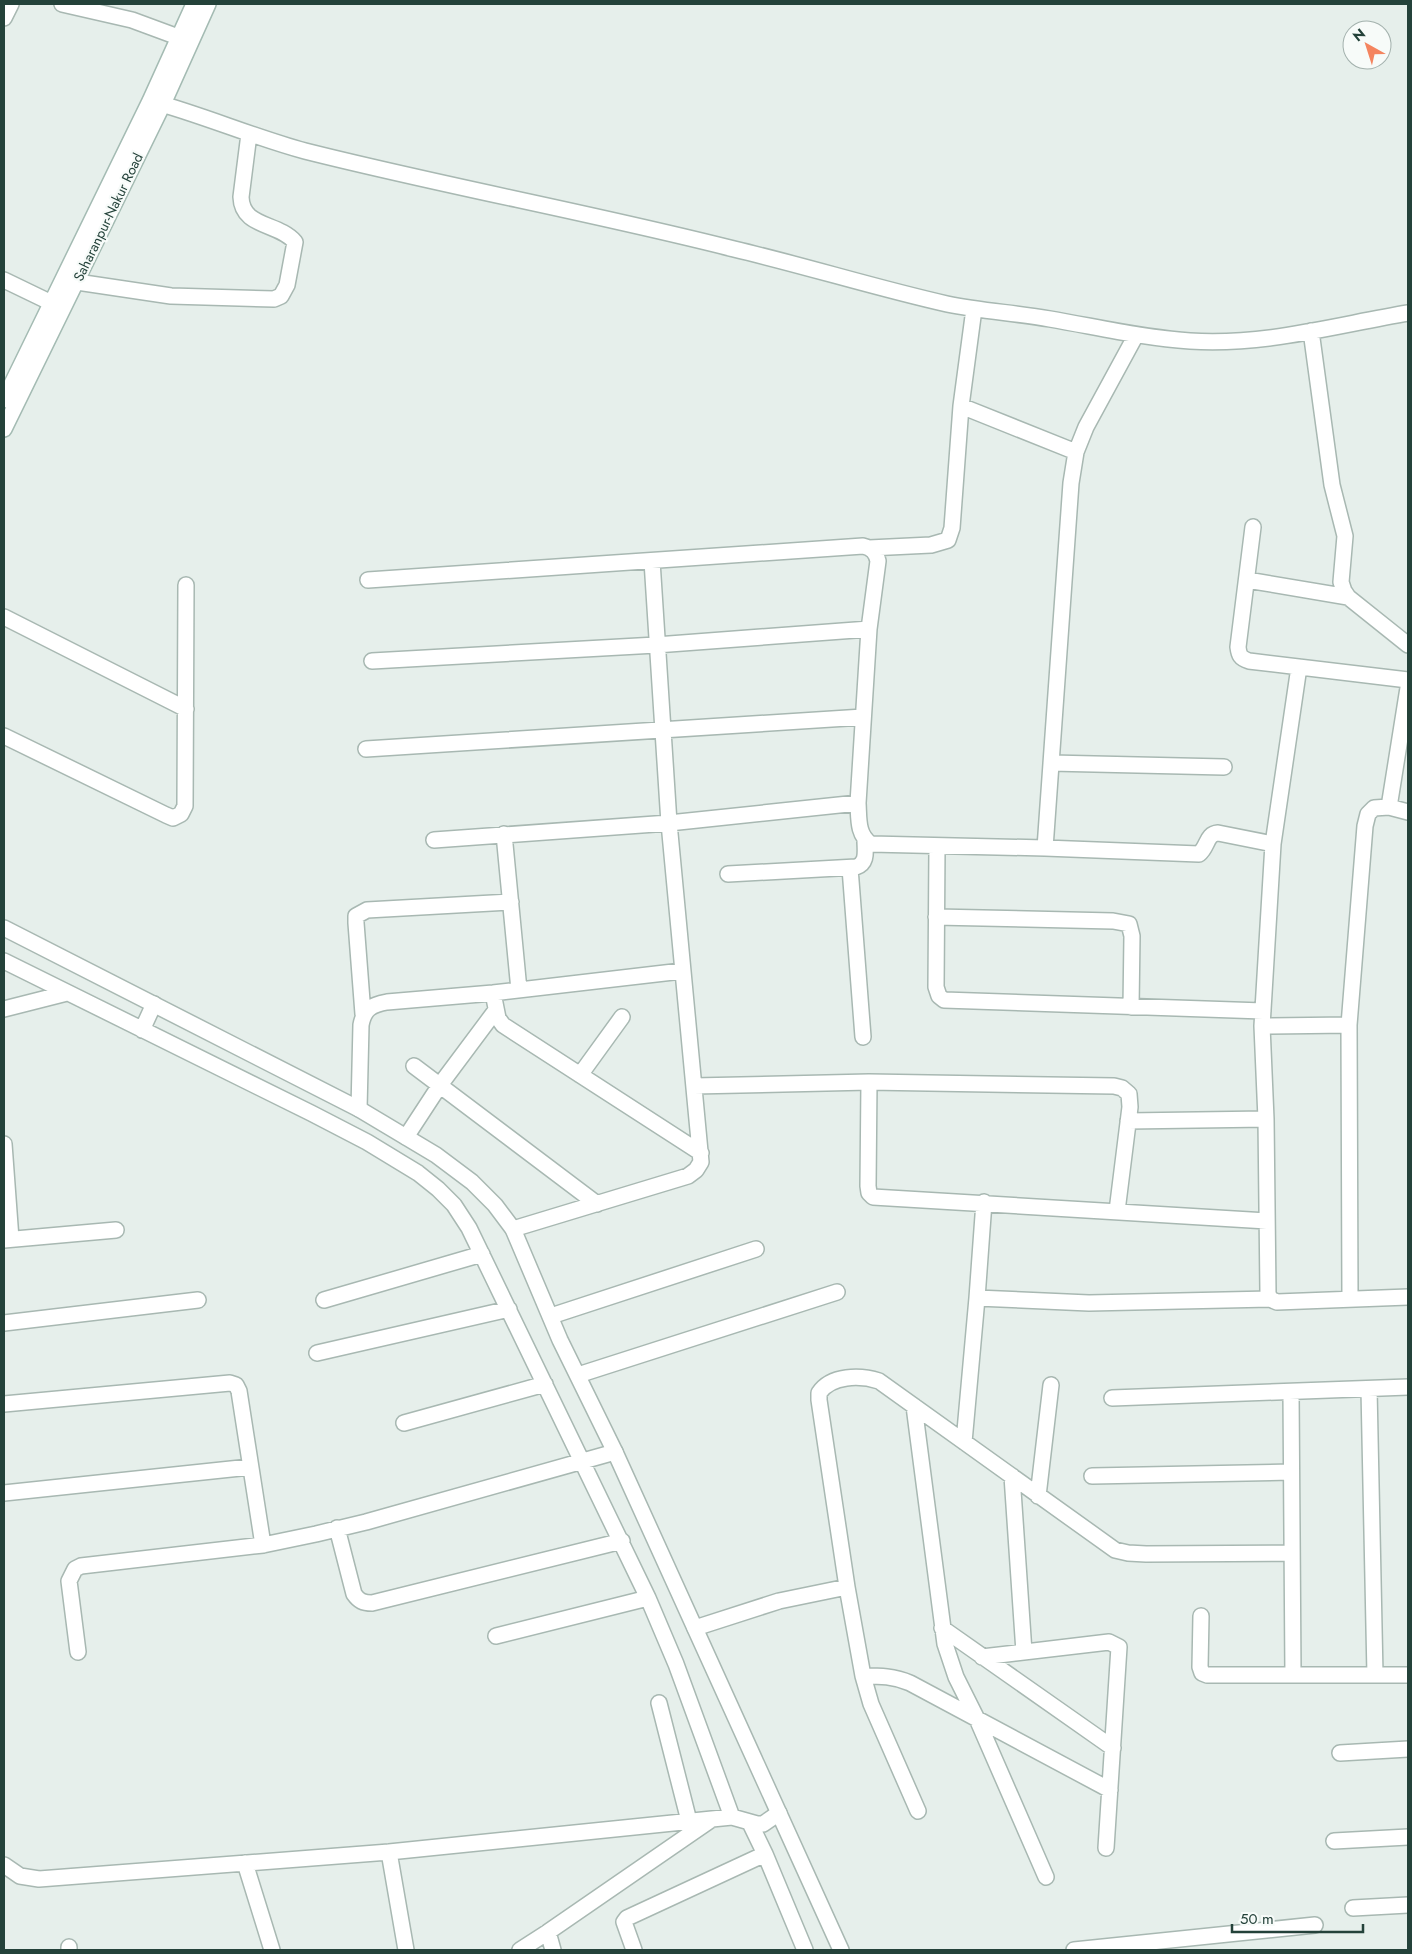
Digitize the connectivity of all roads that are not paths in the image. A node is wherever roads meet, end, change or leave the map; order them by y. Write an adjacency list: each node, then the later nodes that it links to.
1 (11, 4): 5 (street)
2 (62, 4): 6 (street)
3 (194, 4): 6 (street, Saharanpur-Nakur Road)
4 (208, 4): 7 (street, Saharanpur-Nakur Road)
5 (4, 18)
6 (178, 37): 7 (street, Saharanpur-Nakur Road)
7 (156, 103): 8 (street); 10 (street, Saharanpur-Nakur Road); 11 (street, Saharanpur-Nakur Road)
8 (249, 134): 10 (street); 12 (street)
9 (4, 280): 11 (street)
10 (77, 282): 11 (street, Saharanpur-Nakur Road)
11 (58, 306): 16 (street, Saharanpur-Nakur Road); 18 (street, Saharanpur-Nakur Road)
12 (974, 309): 15 (street); 17 (street)
13 (1408, 313): 14 (street)
14 (1311, 331): 15 (street); 26 (street)
15 (1136, 336): 19 (street)
16 (4, 400)
17 (961, 406): 19 (street); 21 (street)
18 (4, 429)
19 (1076, 452): 40 (street)
20 (1253, 527): 24 (street)
21 (869, 548): 22 (street); 28 (street)
22 (652, 561): 23 (street); 29 (street)
23 (368, 580)
24 (1247, 580): 26 (street); 32 (street)
25 (186, 585): 35 (street)
26 (1348, 597): 30 (street)
27 (4, 617): 35 (street)
28 (869, 629): 29 (street); 36 (street)
29 (656, 645): 31 (street); 37 (street)
30 (1408, 645)
31 (372, 662)
32 (1299, 667): 33 (street); 49 (street)
33 (1408, 680)
34 (1408, 688): 43 (street)
35 (186, 709): 38 (street)
36 (863, 716): 37 (street); 42 (street)
37 (663, 729): 39 (street); 45 (street)
38 (4, 736)
39 (366, 749)
40 (1051, 763): 41 (street); 51 (street)
41 (1224, 767)
42 (858, 803): 45 (street); 48 (street)
43 (1389, 807): 44 (street); 69 (street)
44 (1408, 812)
45 (669, 822): 46 (street); 58 (street)
46 (504, 834): 47 (street); 54 (street)
47 (434, 840)
48 (864, 840): 50 (street); 52 (street)
49 (1273, 844): 51 (street); 68 (street)
50 (937, 847): 51 (street); 55 (street)
51 (1045, 848)
52 (850, 868): 53 (street); 70 (street)
53 (728, 874)
54 (511, 902): 59 (street); 65 (street)
55 (936, 917): 62 (street); 62 (street)
56 (4, 928): 66 (street)
57 (4, 962): 60 (street)
58 (682, 971): 59 (street); 75 (street)
59 (519, 990): 61 (street)
60 (67, 993): 63 (street); 66 (street)
61 (493, 993): 64 (street); 65 (street)
62 (1131, 1007): 68 (street)
63 (4, 1009)
64 (496, 1010): 72 (street); 74 (street)
65 (363, 1014): 76 (street)
66 (148, 1016): 76 (street); 90 (street)
67 (622, 1016): 72 (street)
68 (1262, 1018): 69 (street); 77 (street)
69 (1349, 1025): 94 (street)
70 (863, 1038)
71 (414, 1066): 74 (street)
72 (580, 1075): 81 (street)
73 (868, 1082): 75 (street); 78 (street); 82 (street)
74 (440, 1085): 79 (street); 83 (street)
75 (694, 1086): 81 (street)
76 (359, 1109): 79 (street)
77 (1266, 1119): 78 (street); 85 (street)
78 (1128, 1121): 84 (street)
79 (406, 1137): 87 (street)
80 (4, 1144): 88 (street)
81 (701, 1153): 83 (street)
82 (984, 1202): 84 (street); 93 (street)
83 (596, 1204): 87 (street)
84 (1117, 1211): 85 (street)
85 (1267, 1221): 97 (street)
86 (116, 1230): 88 (street)
87 (513, 1230): 99 (street)
88 (8, 1240)
89 (756, 1248): 99 (street)
90 (482, 1254): 96 (street); 98 (street)
91 (837, 1292): 102 (street)
92 (1408, 1297): 94 (street)
93 (978, 1298): 97 (street); 112 (street)
94 (1350, 1298): 97 (street)
95 (198, 1300): 100 (street)
96 (324, 1300)
97 (1270, 1300)
98 (509, 1309): 101 (street); 103 (street)
99 (551, 1316): 102 (street)
100 (4, 1323)
101 (317, 1353)
102 (578, 1375): 113 (street)
103 (545, 1384): 111 (street); 114 (street)
104 (1051, 1385): 120 (street)
105 (1408, 1387): 106 (street)
106 (1369, 1389): 107 (street); 136 (street)
107 (1291, 1392): 108 (street); 116 (street)
108 (1112, 1398)
109 (4, 1404): 115 (street)
110 (914, 1406): 112 (street); 125 (street); 129 (street)
111 (404, 1423)
112 (964, 1442): 117 (street)
113 (611, 1453): 114 (street); 128 (street)
114 (586, 1460): 121 (street); 122 (street)
115 (250, 1468): 119 (street); 123 (street)
116 (1292, 1472): 118 (street); 124 (street)
117 (1012, 1476): 120 (street); 132 (street)
118 (1092, 1476)
119 (4, 1493)
120 (1038, 1496): 124 (street)
121 (337, 1528): 122 (street); 123 (street)
122 (622, 1542): 126 (street)
123 (263, 1545): 131 (street)
124 (1292, 1554): 135 (street)
125 (847, 1587): 128 (street); 137 (street)
126 (648, 1598): 130 (street); 145 (street)
127 (1201, 1616): 135 (street)
128 (695, 1628): 147 (street)
129 (942, 1628): 133 (street); 139 (street)
130 (496, 1636)
131 (78, 1652)
132 (1024, 1652): 133 (street); 140 (street)
133 (982, 1657): 140 (street)
134 (1408, 1674): 136 (street)
135 (1293, 1675): 136 (street)
136 (1375, 1675)
137 (863, 1676): 139 (street); 144 (street)
138 (659, 1702): 148 (street)
139 (977, 1719): 143 (street); 156 (street)
140 (1113, 1748): 143 (street)
141 (1408, 1749): 142 (street)
142 (1340, 1753)
143 (1110, 1790): 151 (street)
144 (918, 1810)
145 (732, 1817): 146 (street); 147 (street)
146 (712, 1819): 148 (street); 160 (street)
147 (767, 1819): 153 (street); 167 (street)
148 (689, 1821): 152 (street)
149 (1408, 1837): 150 (street)
150 (1334, 1841)
151 (1106, 1848)
152 (389, 1852): 154 (street); 162 (street)
153 (765, 1854): 165 (street); 166 (street)
154 (245, 1863): 155 (street); 161 (street)
155 (6, 1868)
156 (1046, 1876)
157 (1408, 1905): 158 (street)
158 (1353, 1908)
159 (1315, 1925): 168 (street)
160 (548, 1932): 163 (street); 164 (street)
161 (272, 1950)
162 (406, 1950)
163 (520, 1950)
164 (553, 1950)
165 (634, 1950)
166 (805, 1950)
167 (841, 1950)
168 (1074, 1950)

